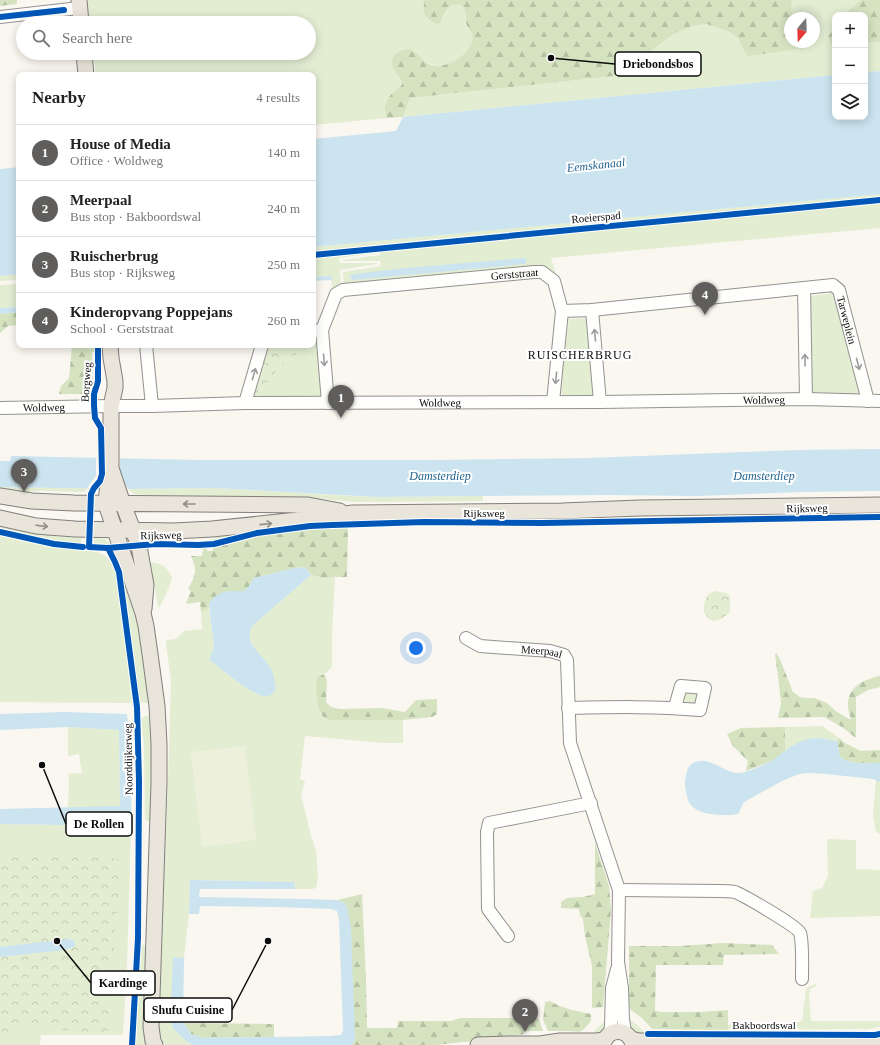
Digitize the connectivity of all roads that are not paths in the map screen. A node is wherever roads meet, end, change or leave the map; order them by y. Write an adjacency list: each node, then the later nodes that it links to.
1 (79, 4): 2 (main road); 3 (street)
2 (80, 16)
3 (0, 17)
4 (85, 60): 5 (main road)
5 (86, 72)
6 (804, 288): 7 (street); 13 (street, one-way to 6); 14 (street, Tarweplein, one-way to 14)
7 (592, 310): 8 (street); 17 (street, one-way to 7)
8 (562, 311): 9 (street, Gerststraat); 16 (street, one-way to 16)
9 (317, 330): 19 (street, one-way to 19)
10 (146, 348): 21 (street)
11 (261, 348): 18 (street, one-way to 11)
12 (110, 352): 20 (main road)
13 (806, 399): 14 (street, Woldweg); 17 (street, Woldweg)
14 (868, 401): 15 (street, Woldweg)
15 (880, 401)
16 (553, 402): 17 (street, Woldweg); 19 (street, Woldweg)
17 (600, 402)
18 (245, 403): 19 (street, Woldweg); 21 (street, Woldweg)
19 (328, 403)
20 (111, 406): 21 (street, Woldweg); 22 (street, Woldweg); 23 (main road)
21 (152, 406)
22 (0, 408)
23 (113, 488): 25 (main road); 26 (main road)
24 (0, 496): 25 (main road, Rijksweg)
25 (106, 504): 26 (main road, Rijksweg); 30 (main road)
26 (123, 504): 28 (main road, Rijksweg, one-way to 26); 31 (main road)
27 (880, 505): 28 (main road, Rijksweg)
28 (353, 513): 31 (main road, Rijksweg, one-way to 28)
29 (0, 518): 30 (main road, Rijksweg, one-way to 30)
30 (115, 530): 31 (main road, Rijksweg); 32 (main road)
31 (134, 530): 32 (main road)
32 (143, 614): 45 (main road)
33 (466, 638): 35 (street, Meerpaal)
34 (675, 707): 35 (street)
35 (568, 708): 36 (street, Meerpaal)
36 (591, 803): 37 (street, Meerpaal); 38 (street)
37 (619, 890): 39 (street, Meerpaal); 40 (street)
38 (508, 936)
39 (618, 962): 41 (street, Meerpaal); 42 (street, Meerpaal)
40 (802, 979)
41 (630, 1039): 42 (main road, Bakboordswal); 47 (main road, Bakboordswal)
42 (605, 1040): 43 (main road)
43 (542, 1044): 46 (main road)
44 (880, 1044): 47 (main road, Bakboordswal)
45 (155, 1045)
46 (478, 1045)
47 (699, 1045)

